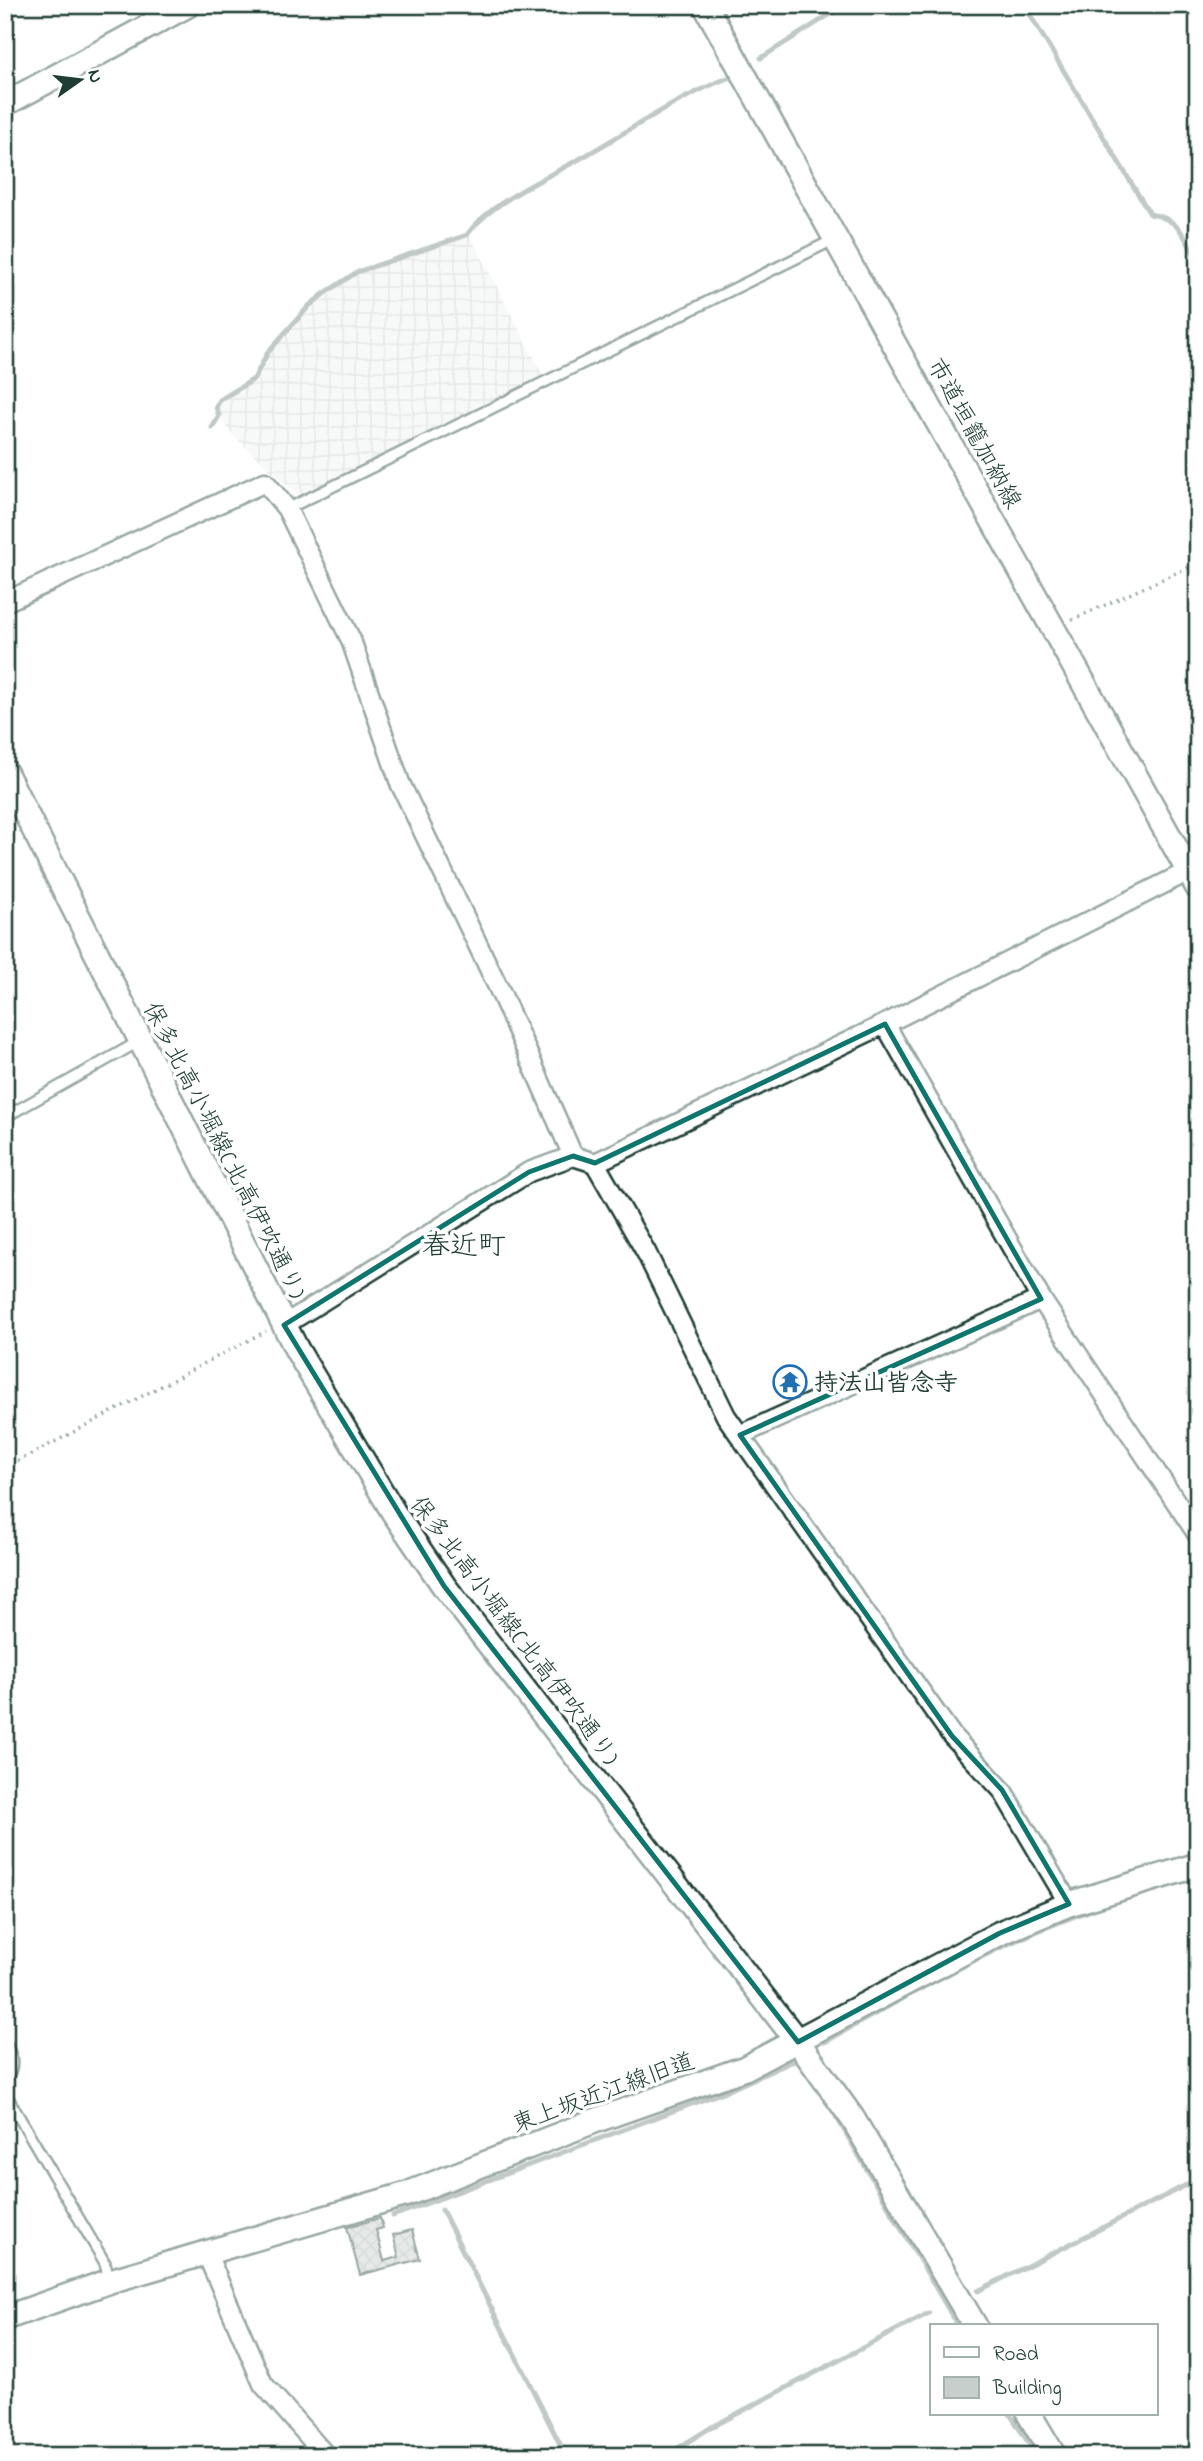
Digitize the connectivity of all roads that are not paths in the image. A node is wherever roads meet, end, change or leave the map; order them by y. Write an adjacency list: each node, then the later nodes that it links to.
1 (188, 5): 3 (street)
2 (705, 5): 4 (street, 市道垣籠加納線)
3 (5, 104)
4 (837, 239): 5 (lane); 8 (street, 市道垣籠加納線)
5 (287, 509): 6 (street); 12 (street)
6 (5, 602)
7 (5, 772): 10 (street, 保多北高小堀線(北高伊吹通り))
8 (1193, 880): 9 (street)
9 (885, 1024): 13 (street); 14 (street)
10 (141, 1040): 11 (lane); 15 (street, 保多北高小堀線(北高伊吹通り))
11 (5, 1117)
12 (573, 1156): 13 (street); 15 (street)
13 (595, 1163): 16 (street)
14 (1041, 1299): 16 (street); 17 (street)
15 (284, 1325): 21 (street, 保多北高小堀線(北高伊吹通り))
16 (740, 1435): 19 (street)
17 (1198, 1535)
18 (1198, 1865): 19 (street, 東上坂近江線旧道)
19 (1069, 1904): 21 (street, 東上坂近江線旧道)
20 (5, 2042): 22 (lane)
21 (798, 2042): 24 (street, 東上坂近江線旧道); 27 (street, 保多北高小堀線(北高伊吹通り))
22 (5, 2081)
23 (5, 2093): 25 (lane)
24 (206, 2252): 25 (street, 東上坂近江線旧道); 29 (street)
25 (110, 2281): 26 (street, 東上坂近江線旧道)
26 (5, 2318)
27 (974, 2324)
28 (1029, 2416): 30 (street)
29 (326, 2456)
30 (1054, 2456)

